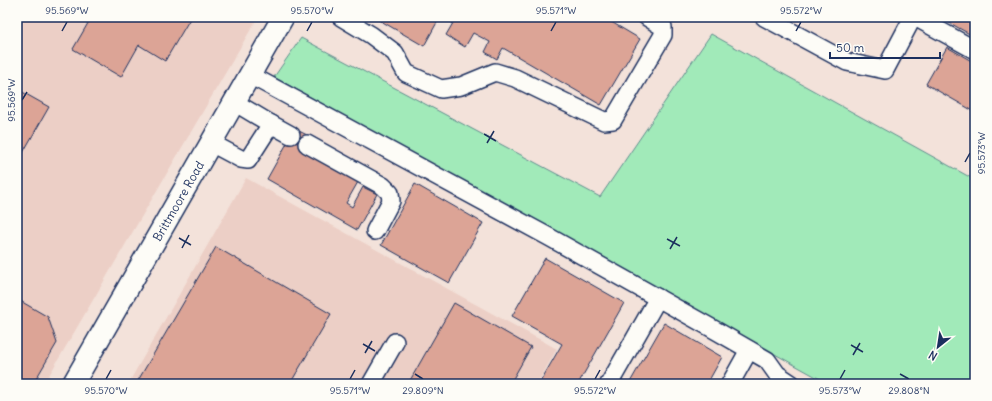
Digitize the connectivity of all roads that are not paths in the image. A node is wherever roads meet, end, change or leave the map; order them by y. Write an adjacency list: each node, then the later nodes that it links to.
1 (283, 17): 7 (main road, Brittmoore Road)
2 (341, 17): 3 (lane)
3 (647, 17)
4 (764, 17): 5 (lane)
5 (914, 17): 6 (lane)
6 (975, 50)
7 (250, 75): 8 (main road, Brittmoore Road); 14 (lane)
8 (234, 102): 9 (lane); 11 (main road, Brittmoore Road)
9 (271, 124): 10 (lane); 11 (lane)
10 (291, 135)
11 (211, 143): 17 (main road, Brittmoore Road)
12 (307, 144): 13 (lane)
13 (375, 231)
14 (658, 298): 16 (lane); 19 (lane)
15 (395, 342): 18 (lane)
16 (749, 350): 20 (lane); 21 (lane)
17 (73, 384)
18 (371, 384)
19 (609, 384)
20 (730, 384)
21 (792, 384)

